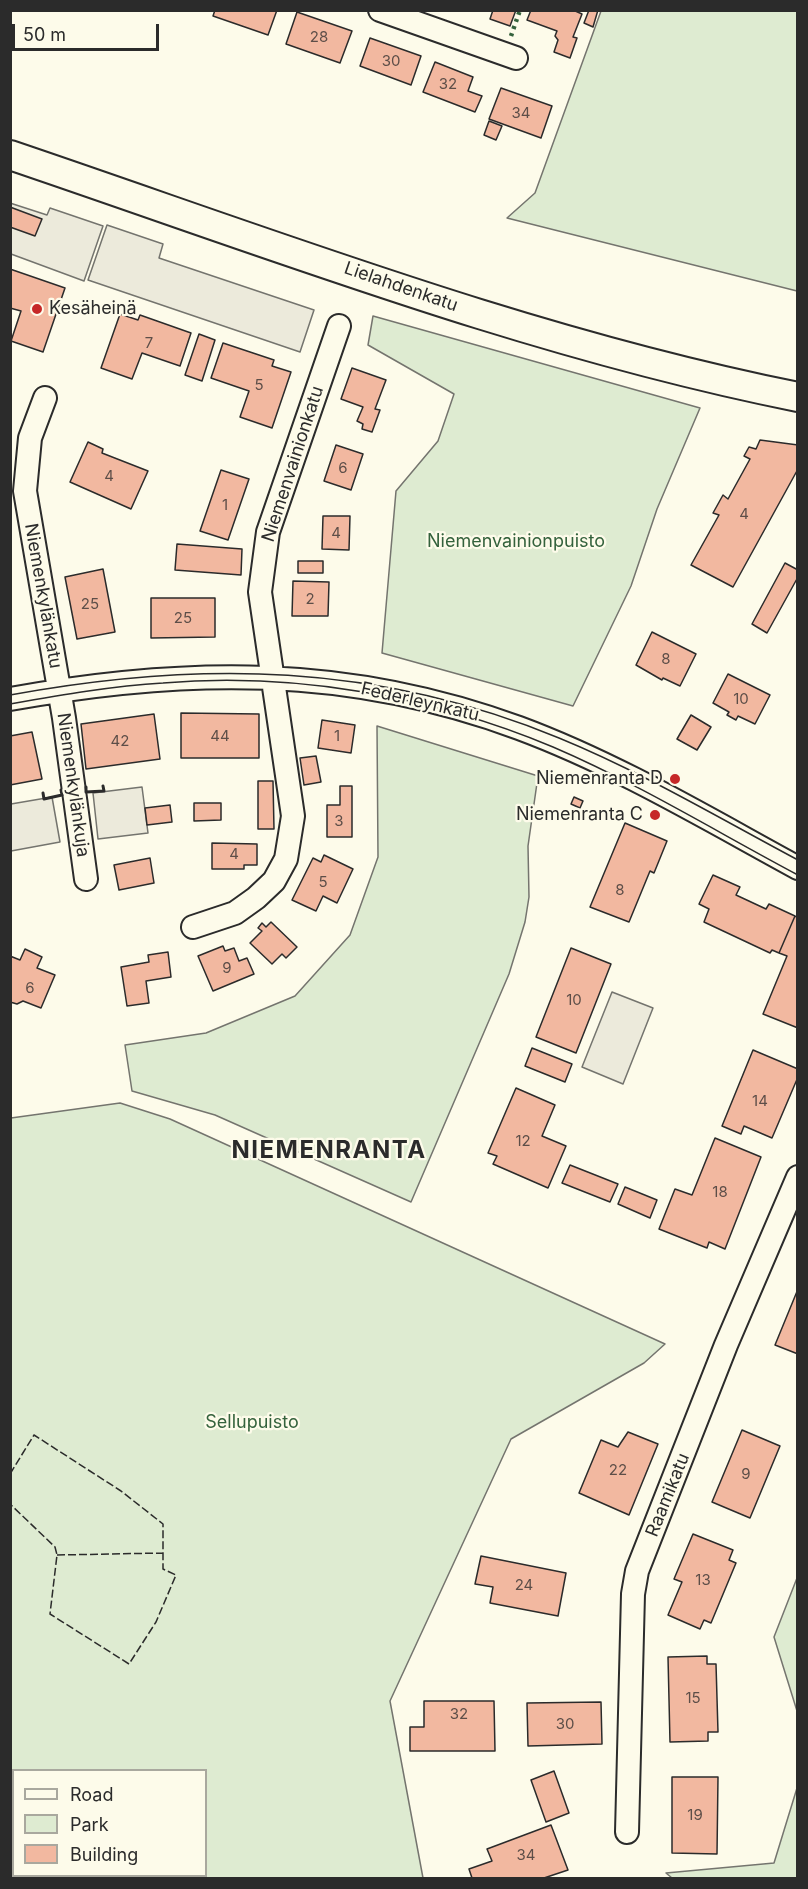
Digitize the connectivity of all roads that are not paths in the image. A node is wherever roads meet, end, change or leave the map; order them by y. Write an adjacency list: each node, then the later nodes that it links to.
1 (380, 10): 2 (street)
2 (516, 58)
3 (10, 155): 5 (main road, Lielahdenkatu)
4 (339, 326): 7 (street, Niemenvainionkatu)
5 (798, 397)
6 (45, 398): 8 (street, Niemenkylänkatu)
7 (272, 677): 8 (street, Federleynkatu); 10 (street, Federleynkatu); 12 (street, Niemenvainionkatu)
8 (59, 690): 9 (street, Federleynkatu); 11 (street, Niemenkylänkuja)
9 (10, 699)
10 (798, 868)
11 (87, 879)
12 (193, 927)
13 (798, 1177): 14 (street, Raamikatu)
14 (627, 1832)

